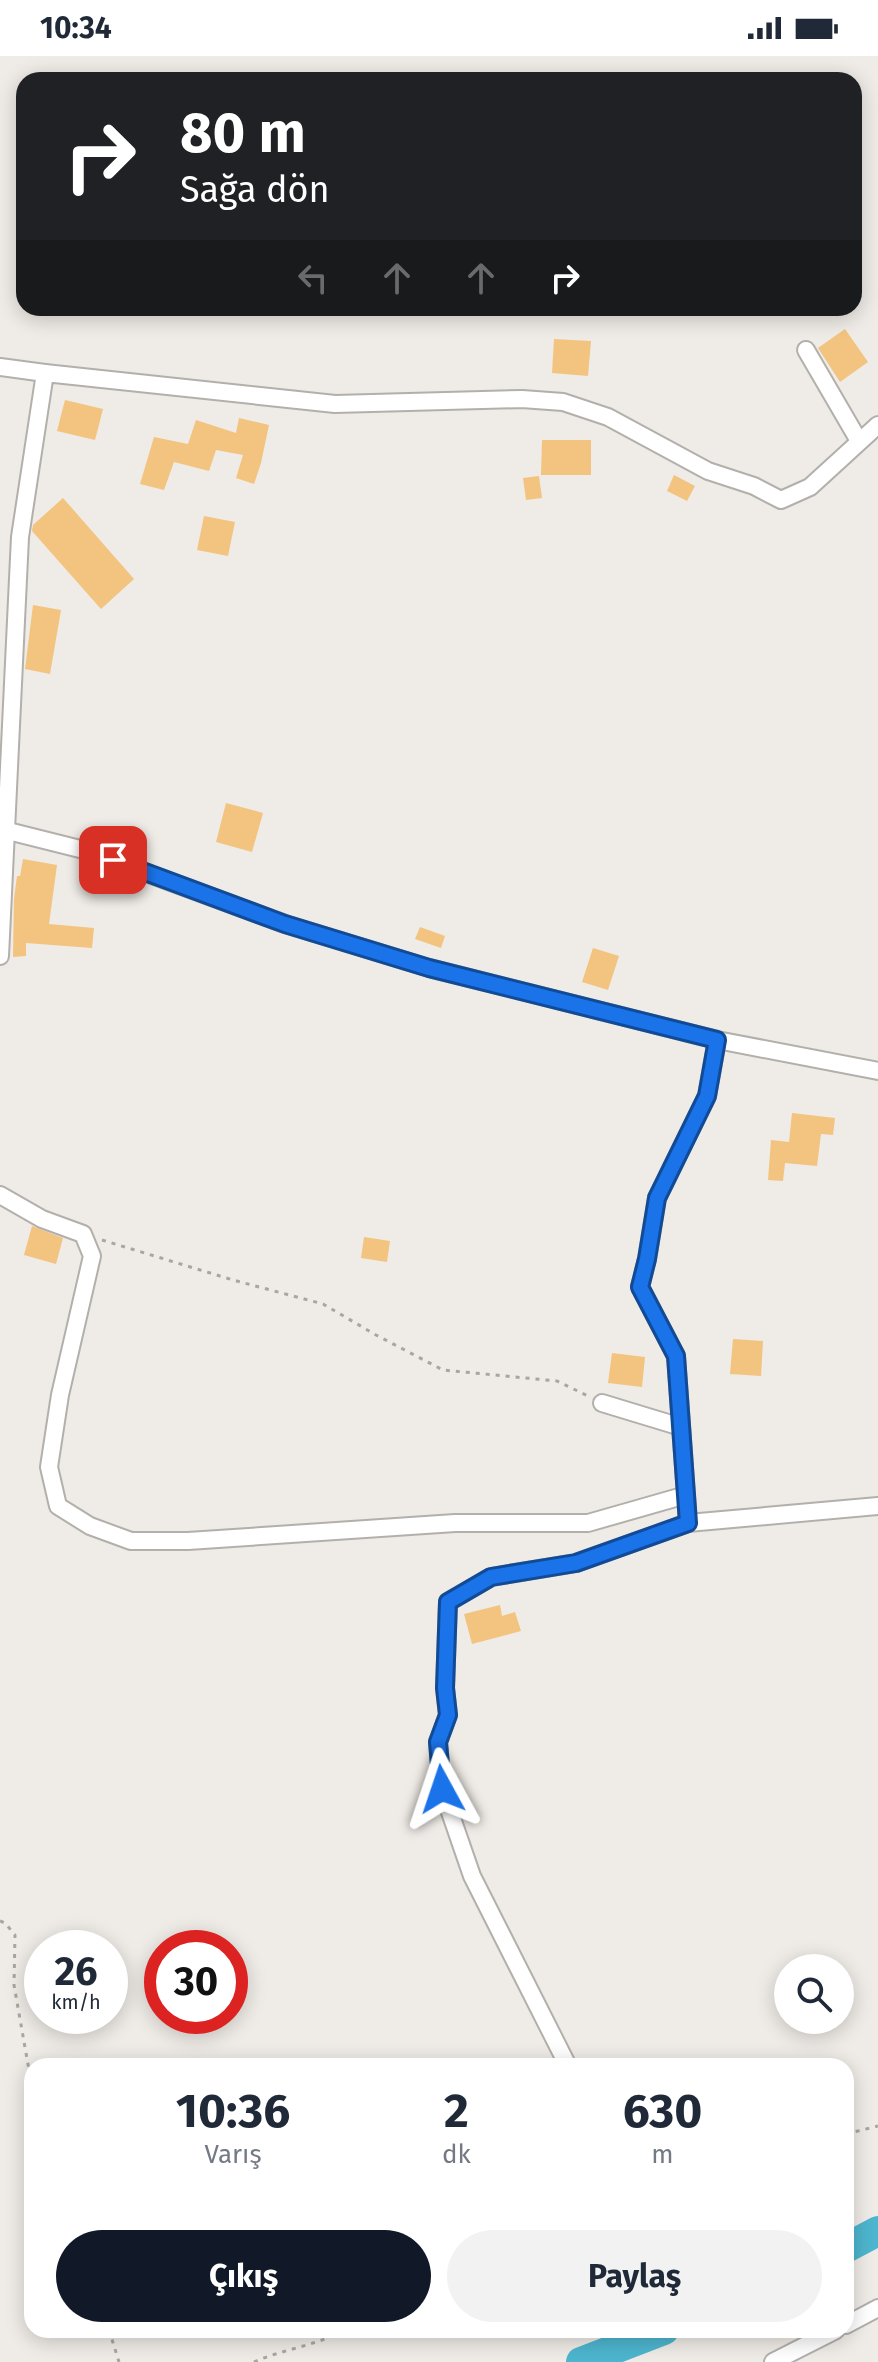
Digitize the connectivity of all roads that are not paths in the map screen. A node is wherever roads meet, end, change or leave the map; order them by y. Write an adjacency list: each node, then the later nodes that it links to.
1 (806, 350): 5 (street)
2 (0, 367): 3 (street)
3 (45, 373): 5 (street); 6 (street)
4 (878, 425): 5 (street)
5 (859, 441)
6 (3, 830): 7 (street); 8 (street)
7 (0, 956)
8 (717, 1040): 9 (street); 12 (street)
9 (877, 1069)
10 (0, 1195): 13 (street)
11 (602, 1403): 12 (street)
12 (681, 1427): 13 (street)
13 (686, 1495): 15 (street)
14 (878, 1506): 15 (street)
15 (688, 1523): 16 (street)
16 (564, 2058)
17 (878, 2308): 18 (street)
18 (854, 2321)
19 (820, 2338): 20 (street)
20 (773, 2362)

